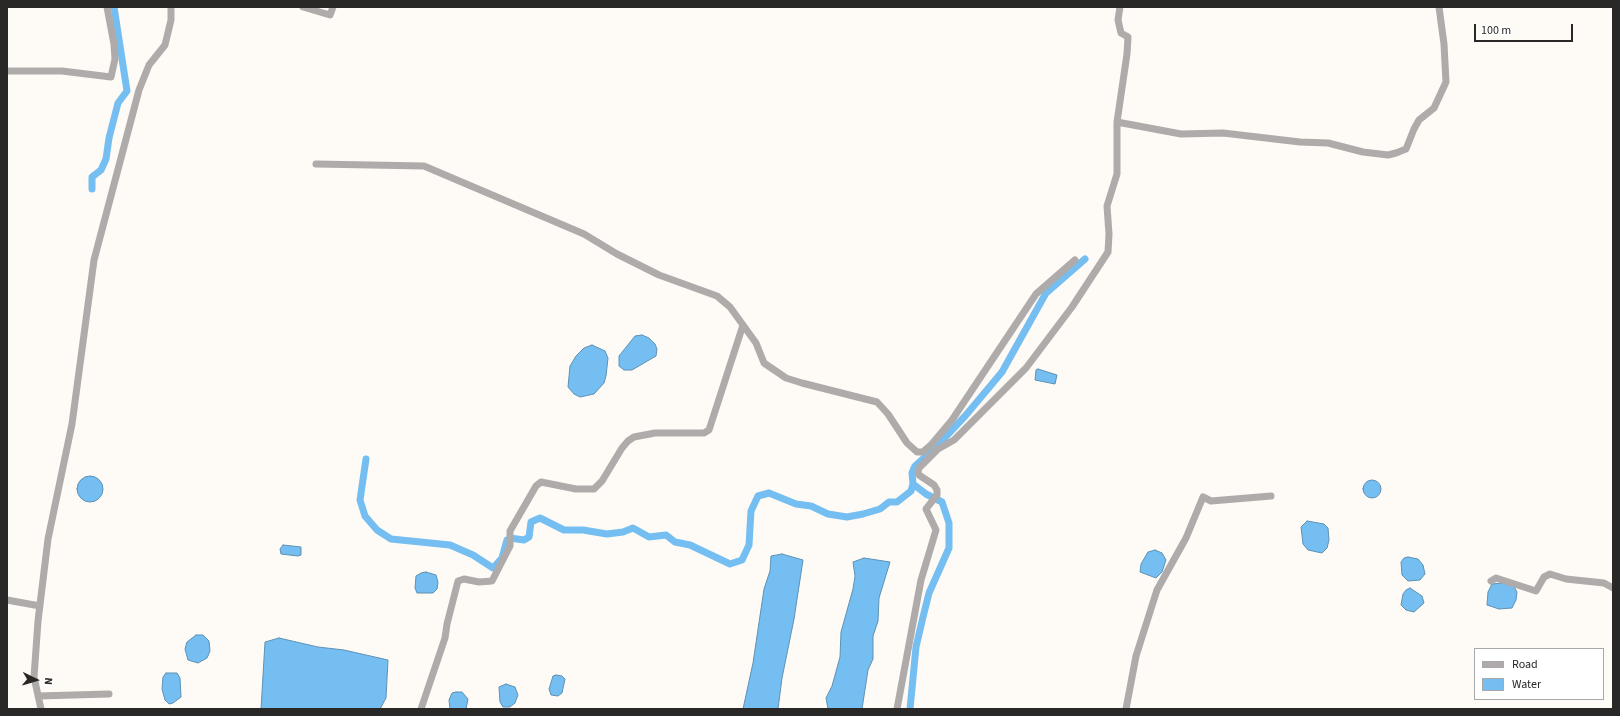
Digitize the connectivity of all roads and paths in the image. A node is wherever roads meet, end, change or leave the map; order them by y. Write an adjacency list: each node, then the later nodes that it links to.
1 (107, 7): 7 (street)
2 (171, 7): 16 (street)
3 (303, 7): 4 (street)
4 (334, 7)
5 (1120, 7): 8 (street)
6 (1439, 7): 8 (street)
7 (7, 71)
8 (1117, 122): 21 (street)
9 (316, 164): 11 (street)
10 (1074, 260): 11 (street)
11 (743, 325): 20 (street)
12 (1271, 496): 22 (street)
13 (1491, 581): 14 (street)
14 (1613, 588)
15 (7, 600): 16 (street)
16 (40, 606): 18 (street)
17 (109, 694): 18 (street)
18 (38, 696): 19 (street)
19 (41, 709)
20 (421, 709)
21 (897, 709)
22 (1126, 709)

